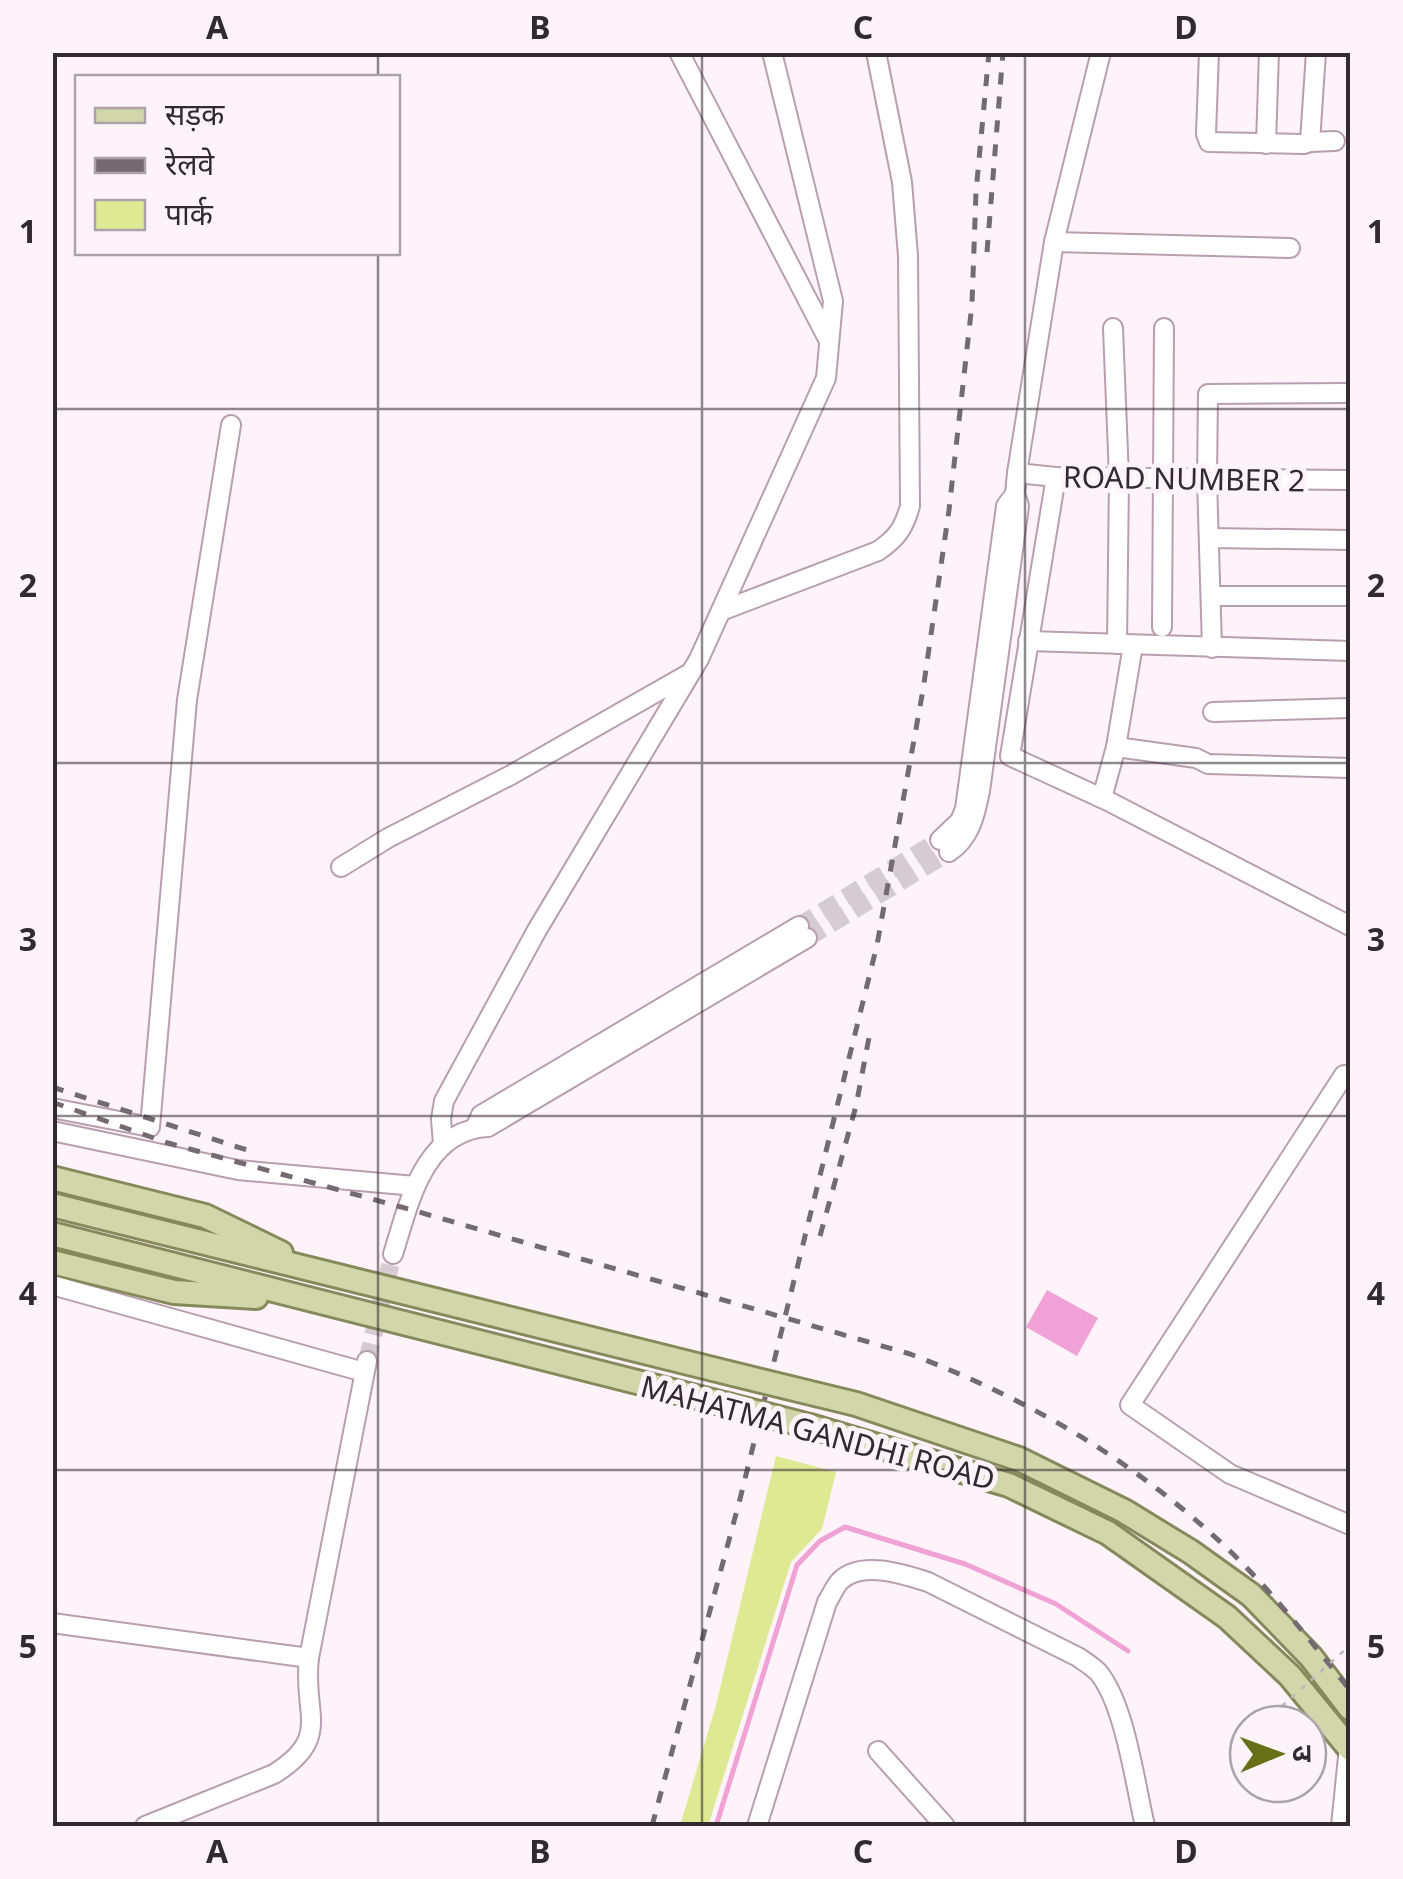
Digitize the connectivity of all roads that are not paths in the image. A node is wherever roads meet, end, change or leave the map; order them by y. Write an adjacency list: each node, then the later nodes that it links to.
1 (679, 52): 15 (street)
2 (772, 52): 15 (street)
3 (876, 52): 28 (street)
4 (1101, 52): 11 (street)
5 (1209, 52): 10 (street)
6 (1269, 52): 10 (street)
7 (1316, 52): 9 (street)
8 (1335, 141): 9 (street)
9 (1310, 142): 10 (street)
10 (1266, 144)
11 (1054, 242): 12 (street); 18 (street)
12 (1290, 248)
13 (1112, 328): 20 (street)
14 (1164, 328): 21 (street)
15 (829, 341): 28 (street)
16 (1350, 394): 22 (street)
17 (231, 425): 45 (street)
18 (1017, 474): 19 (street, ROAD NUMBER 2); 40 (street)
19 (1056, 478): 20 (street, ROAD NUMBER 2); 30 (street)
20 (1119, 478): 21 (street, ROAD NUMBER 2); 31 (street)
21 (1164, 479): 22 (street, ROAD NUMBER 2); 29 (street)
22 (1207, 479): 23 (street, ROAD NUMBER 2); 24 (street)
23 (1350, 480)
24 (1209, 538): 25 (street); 26 (street)
25 (1350, 540)
26 (1211, 596): 27 (street); 32 (street)
27 (1350, 596)
28 (721, 611): 34 (street)
29 (1162, 627)
30 (1028, 640): 31 (street); 39 (street)
31 (1125, 645): 32 (street); 37 (street)
32 (1212, 648): 33 (street)
33 (1350, 652)
34 (691, 673): 41 (street); 47 (street)
35 (1350, 708): 36 (street)
36 (1213, 712)
37 (1116, 747): 38 (street); 39 (street)
38 (1350, 768)
39 (1102, 798): 42 (street)
40 (944, 846)
41 (340, 867)
42 (1350, 926)
43 (803, 932): 47 (street)
44 (1344, 1075): 57 (street)
45 (52, 1108)
46 (52, 1131): 49 (street)
47 (443, 1144): 49 (street)
48 (52, 1178): 54 (main road)
49 (415, 1186): 52 (street)
50 (52, 1205): 54 (main road)
51 (52, 1234): 56 (main road)
52 (393, 1254)
53 (52, 1262): 56 (main road)
54 (323, 1273): 60 (main road, MAHATMA GANDHI ROAD, bridge)
55 (52, 1286): 59 (street)
56 (319, 1302): 61 (main road, MAHATMA GANDHI ROAD, bridge)
57 (1350, 1525)
58 (52, 1623): 59 (street)
59 (309, 1658): 63 (street)
60 (1350, 1706)
61 (1350, 1748): 67 (street)
62 (878, 1751): 65 (street)
63 (145, 1826)
64 (757, 1826): 66 (street)
65 (946, 1826)
66 (1144, 1826)
67 (1341, 1826)

